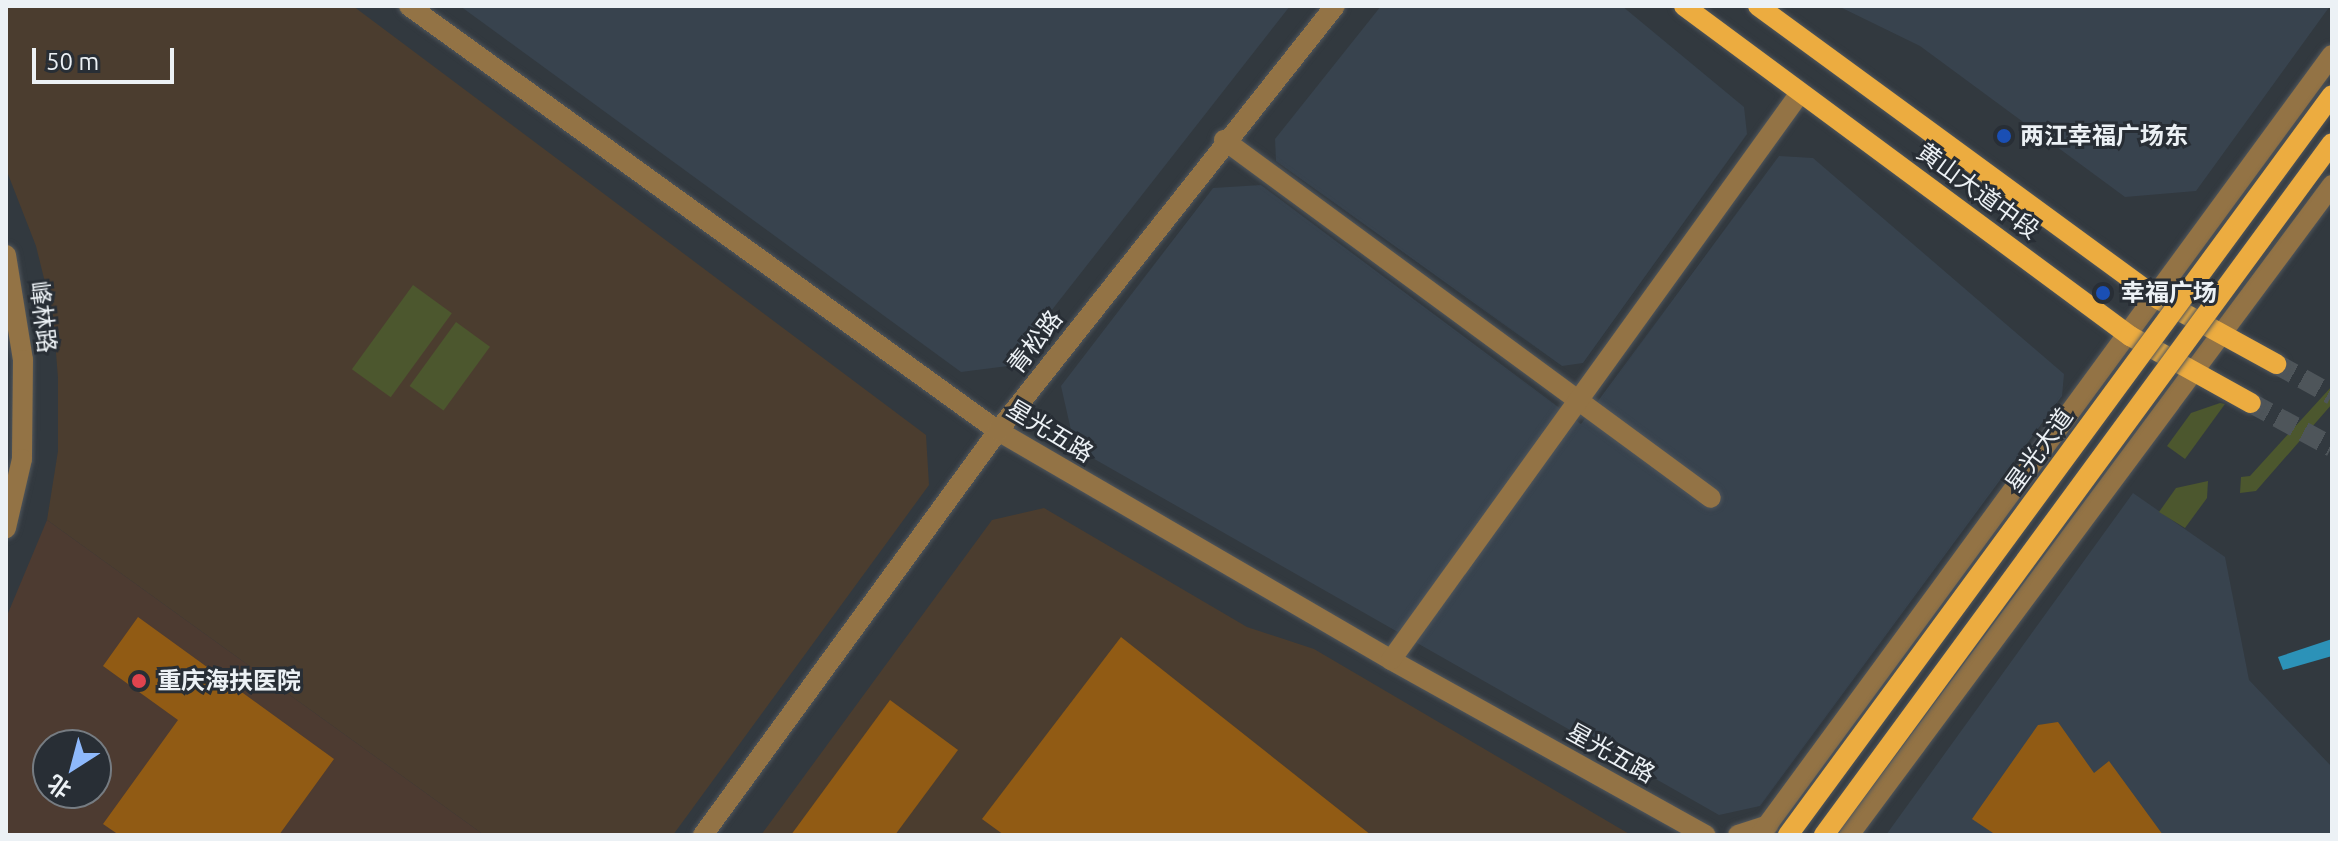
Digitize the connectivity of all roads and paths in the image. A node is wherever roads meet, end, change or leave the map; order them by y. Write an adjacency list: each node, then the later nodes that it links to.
1 (409, 6): 19 (street, 星光五路)
2 (1335, 6): 8 (street, 青松路)
3 (1684, 6): 6 (main road, 黄山大道中段)
4 (1758, 6): 12 (main road, 黄山大道中段)
5 (2332, 55): 12 (street)
6 (1800, 93): 14 (main road, 黄山大道中段); 17 (street)
7 (2332, 95): 27 (main road, 星光大道, bridge)
8 (1224, 140): 17 (street); 19 (street, 青松路)
9 (2332, 143): 28 (main road, bridge)
10 (2332, 185): 13 (street)
11 (6, 255): 21 (street, 峰林路)
12 (2158, 299): 13 (main road, 黄山大道中段); 14 (street)
13 (2223, 335): 15 (main road, 黄山大道中段); 16 (street)
14 (2130, 336): 16 (main road, 黄山大道中段); 23 (street)
15 (2276, 364)
16 (2196, 373): 18 (main road, 黄山大道中段); 29 (street)
17 (1578, 398): 20 (street); 22 (street)
18 (2251, 403)
19 (998, 431): 22 (street, 星光五路); 24 (street, 青松路)
20 (1711, 498)
21 (6, 528)
22 (1391, 660): 25 (street, 星光五路)
23 (1764, 830): 26 (street)
24 (703, 835)
25 (1706, 835)
26 (1738, 835)
27 (1788, 835)
28 (1824, 835)
29 (1849, 835)

